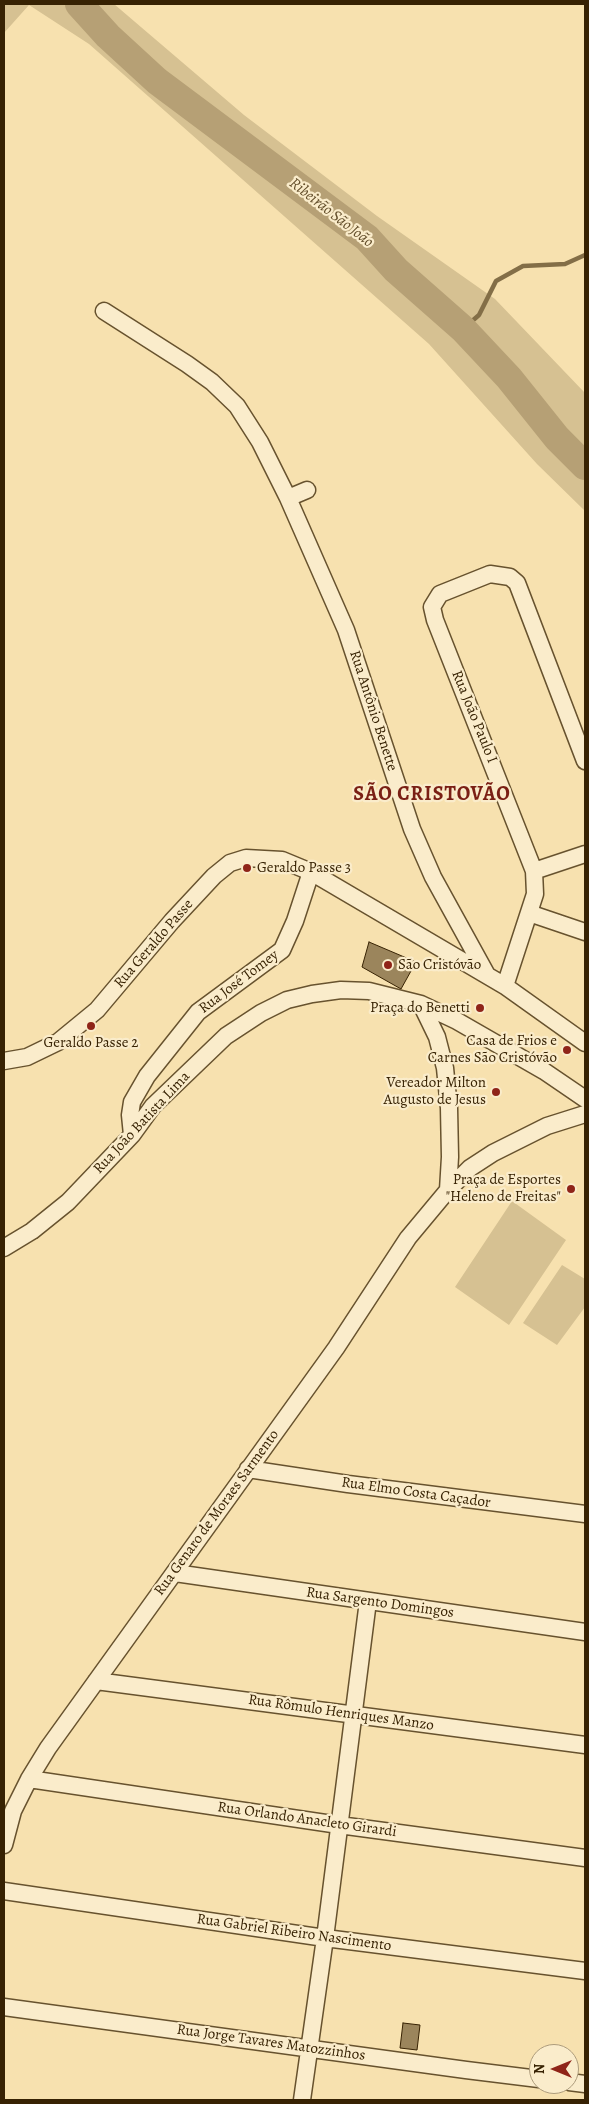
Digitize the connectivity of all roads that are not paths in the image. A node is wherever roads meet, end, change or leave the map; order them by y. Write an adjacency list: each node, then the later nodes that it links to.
1 (104, 311): 3 (street, Rua Antônio Benette)
2 (307, 490): 3 (street)
3 (288, 498): 10 (street, Rua Antônio Benette)
4 (585, 761): 6 (street, Rua João Paulo I)
5 (585, 854): 6 (street)
6 (534, 871): 8 (street, Rua João Paulo I)
7 (311, 872): 10 (street, Rua Geraldo Passe); 14 (street, Rua Geraldo Passe); 17 (street, Rua José Tomey)
8 (530, 913): 9 (street); 11 (street, Rua João Paulo I)
9 (585, 932)
10 (487, 975): 11 (street, Rua Geraldo Passe)
11 (505, 986): 13 (street, Rua Geraldo Passe)
12 (421, 1004): 15 (street, Rua João Batista Lima); 17 (street, Rua João Batista Lima); 18 (street)
13 (585, 1043)
14 (4, 1061)
15 (585, 1099)
16 (585, 1114): 18 (street, Rua Genaro de Moraes Sarmento)
17 (132, 1135): 19 (street, Rua João Batista Lima)
18 (448, 1190): 20 (street, Rua Genaro de Moraes Sarmento)
19 (4, 1248)
20 (248, 1469): 21 (street, Rua Elmo Costa Caçador); 22 (street, Rua Genaro de Moraes Sarmento)
21 (585, 1514)
22 (175, 1573): 23 (street, Rua Sargento Domingos); 25 (street, Rua Genaro de Moraes Sarmento)
23 (368, 1601): 24 (street, Rua Sargento Domingos); 26 (street)
24 (585, 1632)
25 (96, 1681): 26 (street, Rua Rômulo Henriques Manzo); 28 (street, Rua Genaro de Moraes Sarmento)
26 (354, 1714): 27 (street, Rua Rômulo Henriques Manzo); 29 (street)
27 (585, 1745)
28 (28, 1779): 29 (street, Rua Orlando Anacleto Girardi); 30 (street, Rua Genaro de Moraes Sarmento)
29 (339, 1825): 31 (street, Rua Orlando Anacleto Girardi); 33 (street)
30 (4, 1845)
31 (585, 1858)
32 (4, 1891): 33 (street, Rua Gabriel Ribeiro Nascimento)
33 (325, 1938): 34 (street, Rua Gabriel Ribeiro Nascimento); 36 (street)
34 (585, 1971)
35 (4, 2007): 36 (street, Rua Jorge Tavares Matozzinhos)
36 (309, 2048): 37 (street, Rua Jorge Tavares Matozzinhos); 38 (street)
37 (529, 2078)
38 (302, 2100)

